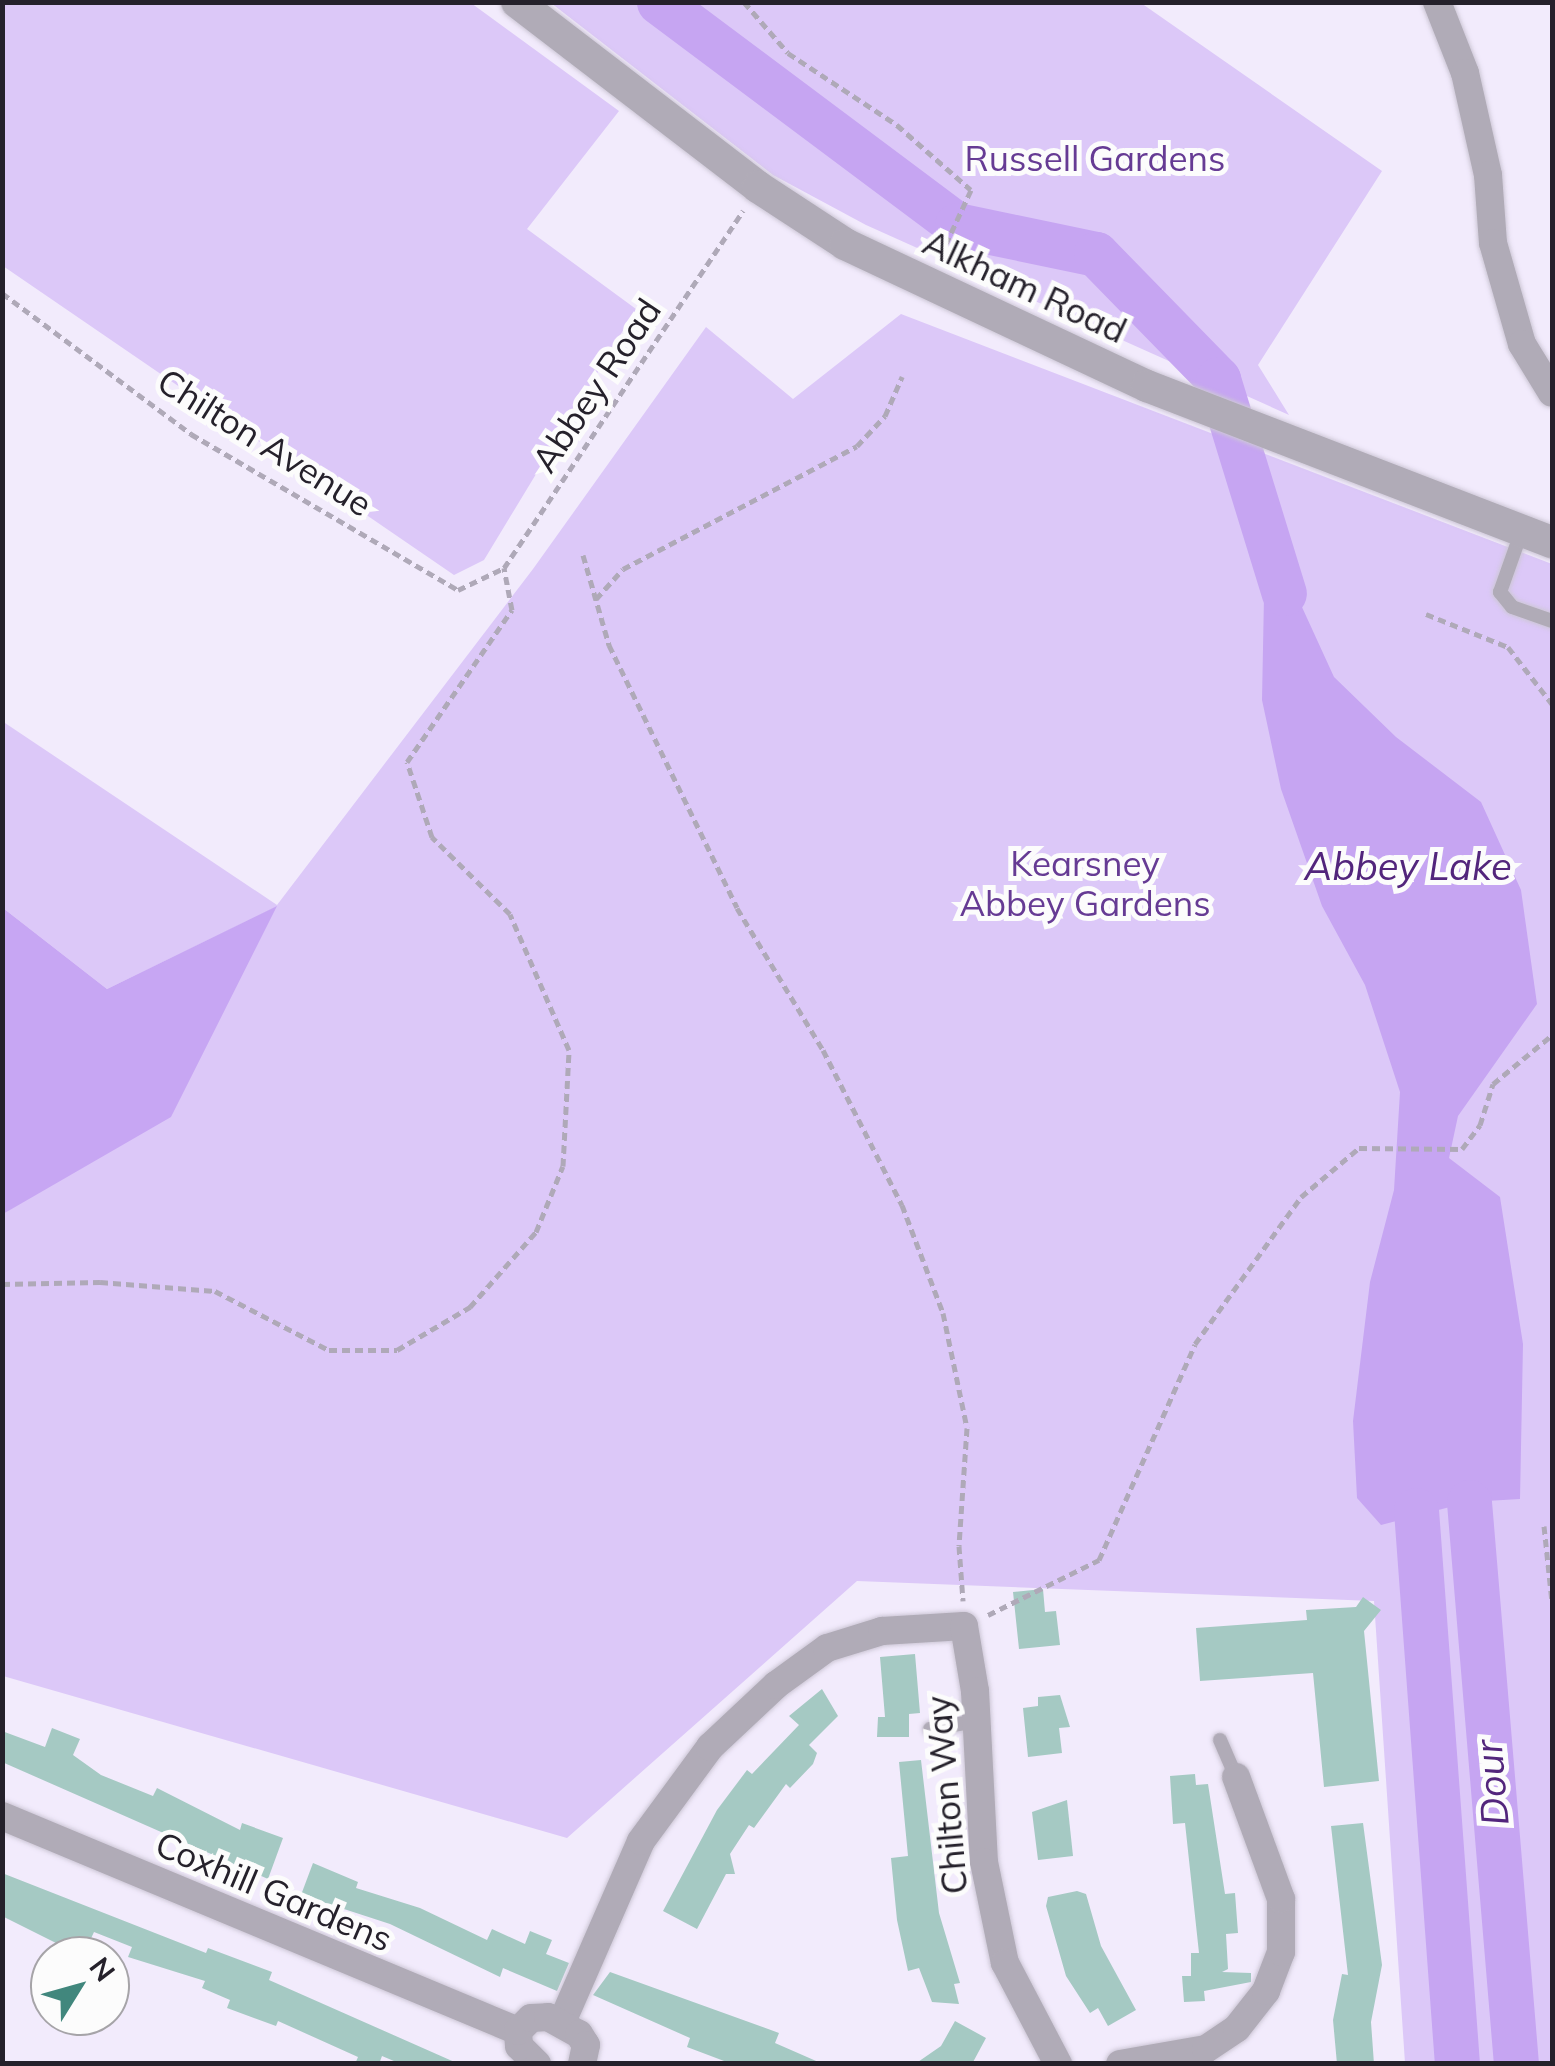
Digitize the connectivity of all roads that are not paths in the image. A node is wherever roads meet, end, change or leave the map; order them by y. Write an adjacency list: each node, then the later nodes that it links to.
1 (517, 2): 4 (street, Alkham Road)
2 (1437, 2): 3 (street)
3 (1552, 393)
4 (1537, 536): 5 (lane)
5 (1552, 621)
6 (977, 1721): 7 (lane); 11 (street, Chilton Way); 15 (street, Chilton Way)
7 (930, 1729)
8 (1220, 1740): 9 (lane)
9 (1236, 1777): 16 (street)
10 (2, 1816): 12 (street, Coxhill Gardens)
11 (562, 2022): 12 (street); 13 (street)
12 (518, 2031): 14 (street)
13 (590, 2062)
14 (537, 2064)
15 (1058, 2064)
16 (1120, 2064)

